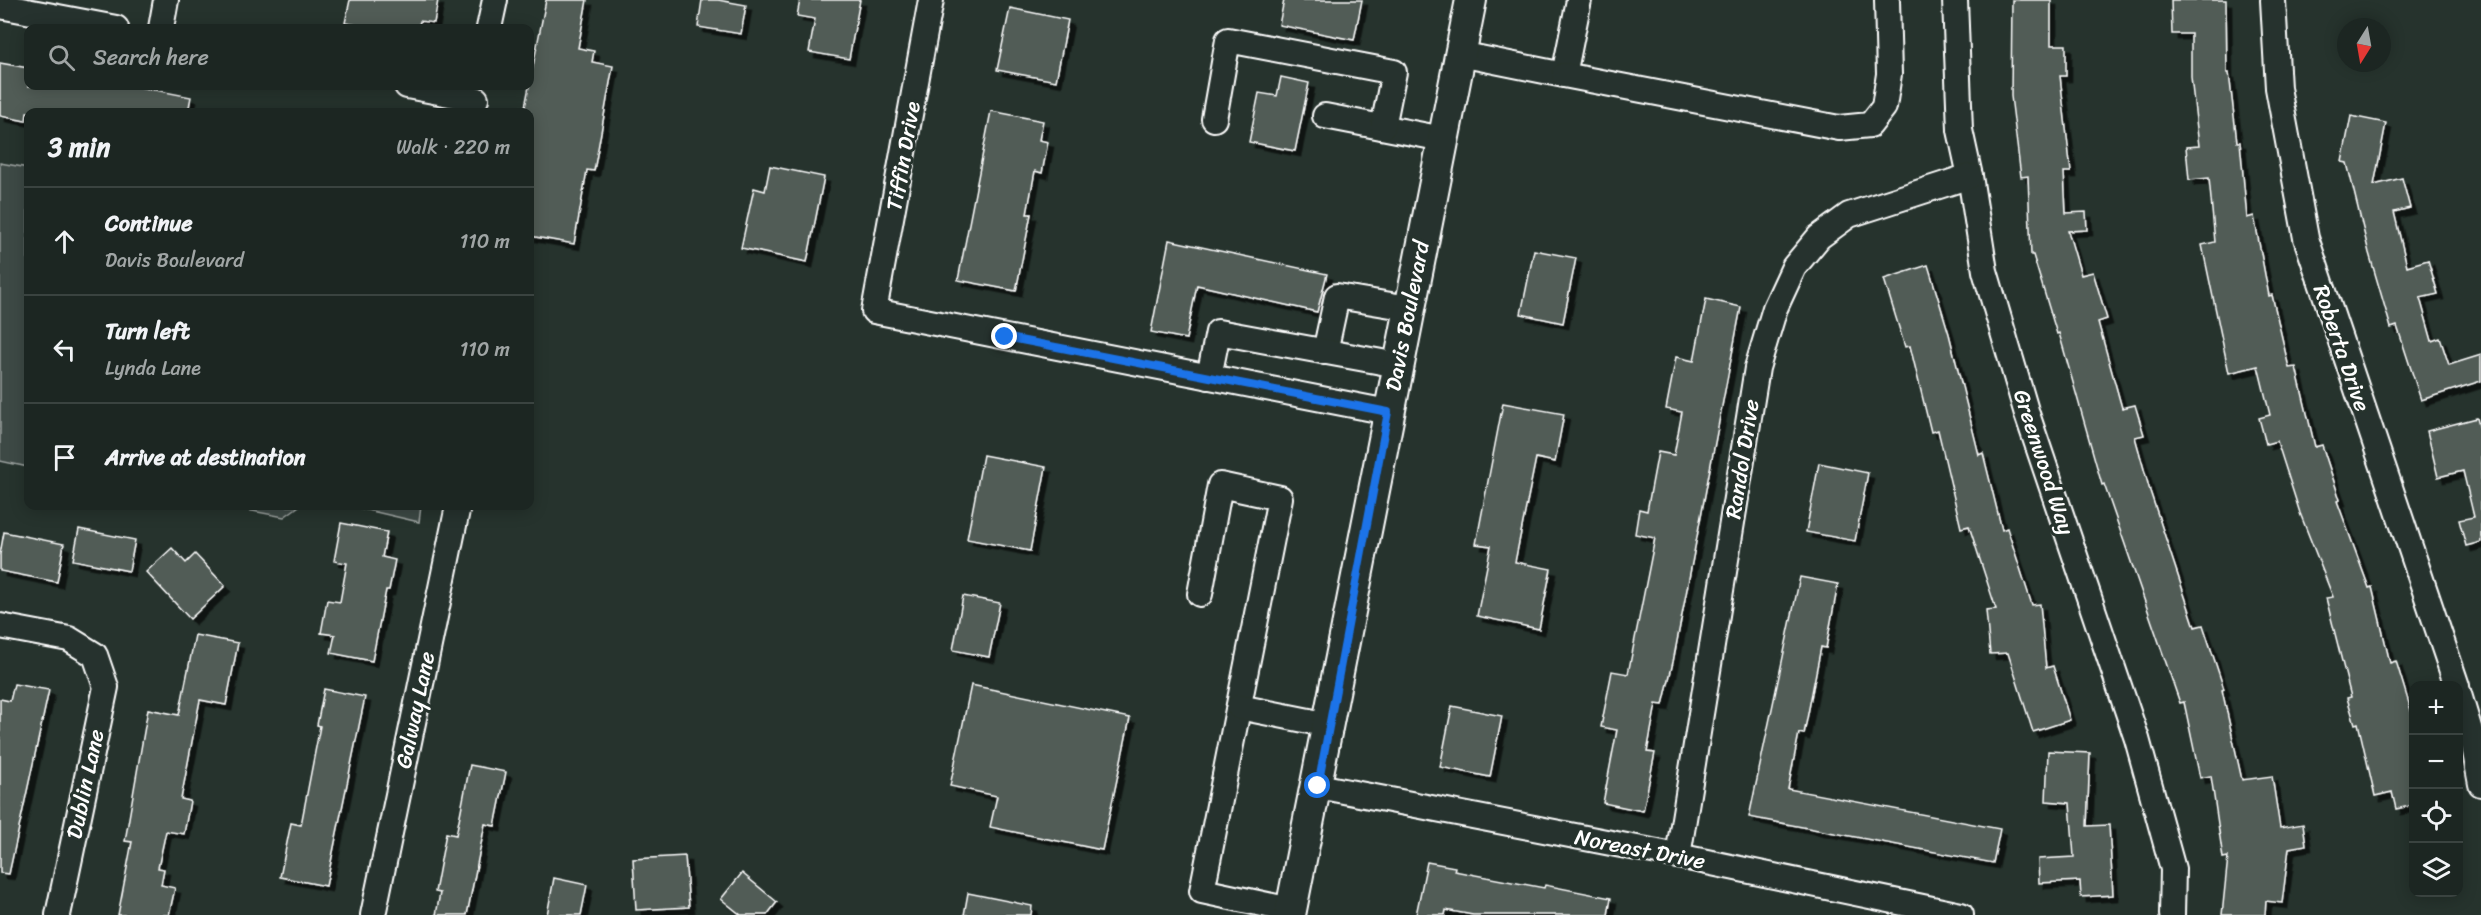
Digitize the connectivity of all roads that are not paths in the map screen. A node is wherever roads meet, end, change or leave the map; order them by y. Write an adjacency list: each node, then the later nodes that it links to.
1 (166, 0): 11 (street)
2 (495, 0): 12 (street)
3 (931, 0): 25 (street, Tiffin Drive)
4 (1468, 0): 13 (main road, Davis Boulevard)
5 (1579, 0): 14 (street)
6 (1887, 0): 14 (street)
7 (1955, 0): 21 (street, Greenwood Way)
8 (2273, 0): 30 (street, Roberta Drive)
9 (0, 6): 10 (street)
10 (95, 24)
11 (162, 24)
12 (490, 24)
13 (1460, 54): 14 (street); 20 (main road, Davis Boulevard)
14 (1564, 75)
15 (428, 90): 16 (street)
16 (475, 99)
17 (1325, 116): 19 (street)
18 (1214, 120): 19 (street)
19 (1383, 127): 20 (street)
20 (1443, 139): 22 (main road, Davis Boulevard)
21 (1970, 176): 36 (street, Randol Drive); 41 (street, Greenwood Way)
22 (1409, 308): 23 (street); 24 (main road, Davis Boulevard)
23 (1325, 352): 24 (street); 25 (street)
24 (1398, 365): 26 (main road, Davis Boulevard)
25 (1209, 377): 26 (street)
26 (1388, 412): 33 (main road, Davis Boulevard)
27 (457, 510): 39 (street, Galway Lane)
28 (1200, 594): 31 (street)
29 (0, 626): 38 (street, Dublin Lane)
30 (2455, 681)
31 (1239, 706): 33 (street); 37 (street)
32 (2463, 708): 34 (street)
33 (1329, 725): 35 (main road, Davis Boulevard)
34 (2481, 784)
35 (1318, 786): 36 (street, Noreast Drive); 37 (main road, Davis Boulevard)
36 (1678, 856): 40 (street, Noreast Drive)
37 (1291, 912)
38 (58, 915)
39 (373, 915)
40 (1961, 915)
41 (2172, 915)

